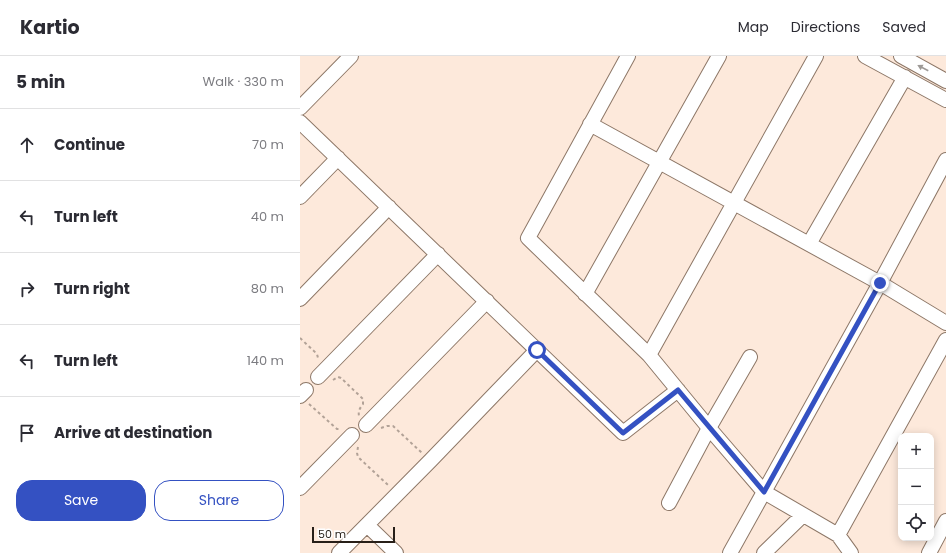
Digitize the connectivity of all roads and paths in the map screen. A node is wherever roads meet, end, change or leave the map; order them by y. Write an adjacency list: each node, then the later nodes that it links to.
1 (351, 56): 10 (street)
2 (628, 56): 12 (street)
3 (719, 56): 15 (street)
4 (816, 56): 17 (street)
5 (865, 56): 7 (street)
6 (901, 56): 8 (street, one-way to 6)
7 (905, 77): 9 (street); 19 (street)
8 (946, 81)
9 (946, 100)
10 (300, 108)
11 (300, 122): 13 (street)
12 (590, 124): 15 (street); 22 (street)
13 (338, 158): 16 (street); 18 (street)
14 (946, 160): 21 (street)
15 (659, 162): 17 (street); 22 (street)
16 (300, 197)
17 (735, 203): 19 (street); 28 (street)
18 (389, 207): 20 (street); 23 (street)
19 (809, 244): 21 (street)
20 (438, 254): 24 (street); 30 (street)
21 (880, 283): 25 (street); 36 (street)
22 (585, 294): 28 (street)
23 (300, 299)
24 (487, 301): 27 (street); 32 (street)
25 (946, 323)
26 (946, 340): 41 (street)
27 (537, 350): 31 (street); 40 (street)
28 (649, 354): 31 (street)
29 (750, 356): 33 (street)
30 (318, 377)
31 (678, 390): 33 (street)
32 (366, 425)
33 (709, 428): 36 (street); 37 (street)
34 (352, 435): 35 (street)
35 (300, 488)
36 (764, 492): 38 (street); 44 (street)
37 (669, 503)
38 (803, 515): 41 (street); 45 (street)
39 (946, 521): 47 (street)
40 (367, 525): 42 (street); 43 (street)
41 (838, 535): 46 (street)
42 (339, 553)
43 (396, 553)
44 (730, 553)
45 (764, 553)
46 (851, 553)
47 (929, 553)

